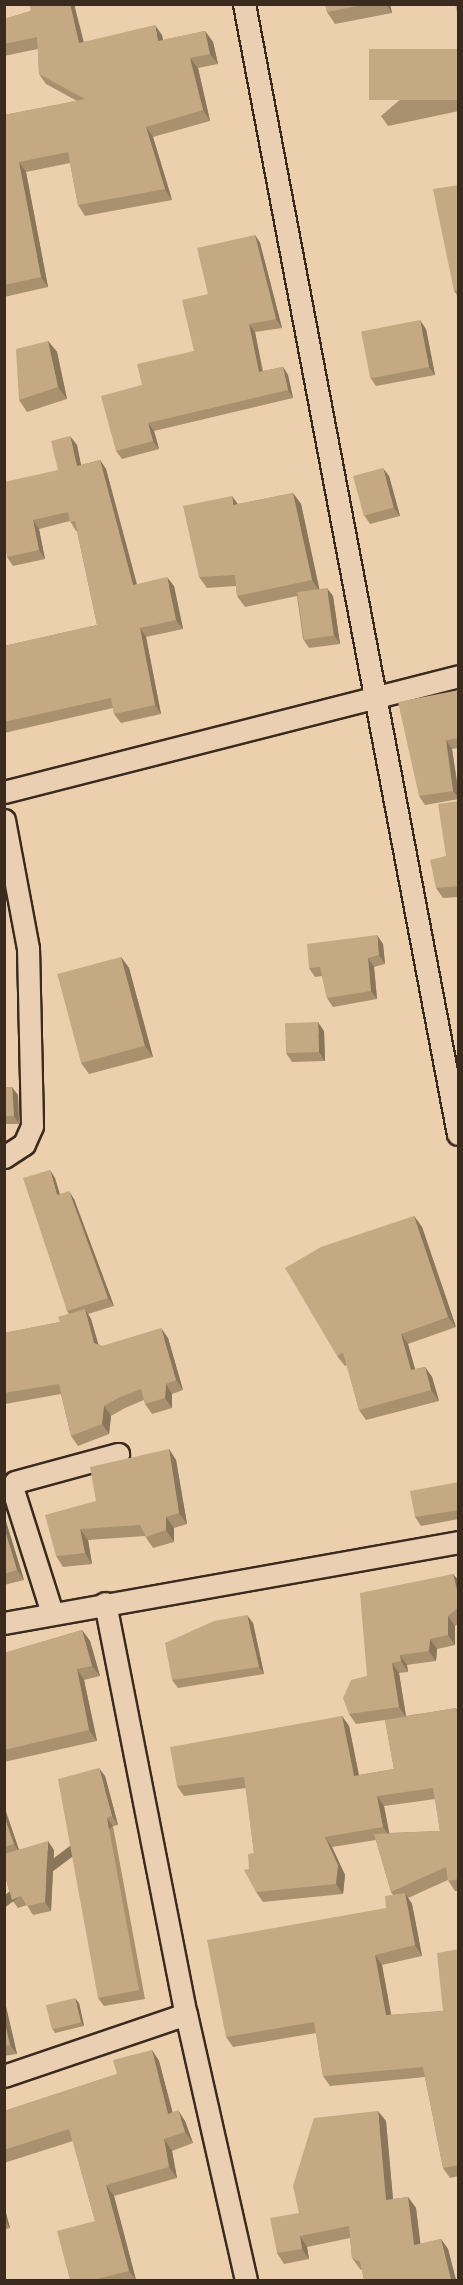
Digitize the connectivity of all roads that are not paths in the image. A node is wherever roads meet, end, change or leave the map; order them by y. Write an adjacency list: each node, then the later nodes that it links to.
1 (244, 4): 3 (street)
2 (459, 676): 3 (street)
3 (375, 696): 4 (street); 6 (street)
4 (4, 792)
5 (4, 820): 7 (street)
6 (459, 1134)
7 (4, 1158)
8 (118, 1454): 11 (street)
9 (459, 1542): 10 (street)
10 (105, 1603): 11 (street); 13 (street)
11 (52, 1613): 12 (street)
12 (4, 1623)
13 (186, 2014): 14 (street); 15 (street)
14 (4, 2076)
15 (246, 2280)

